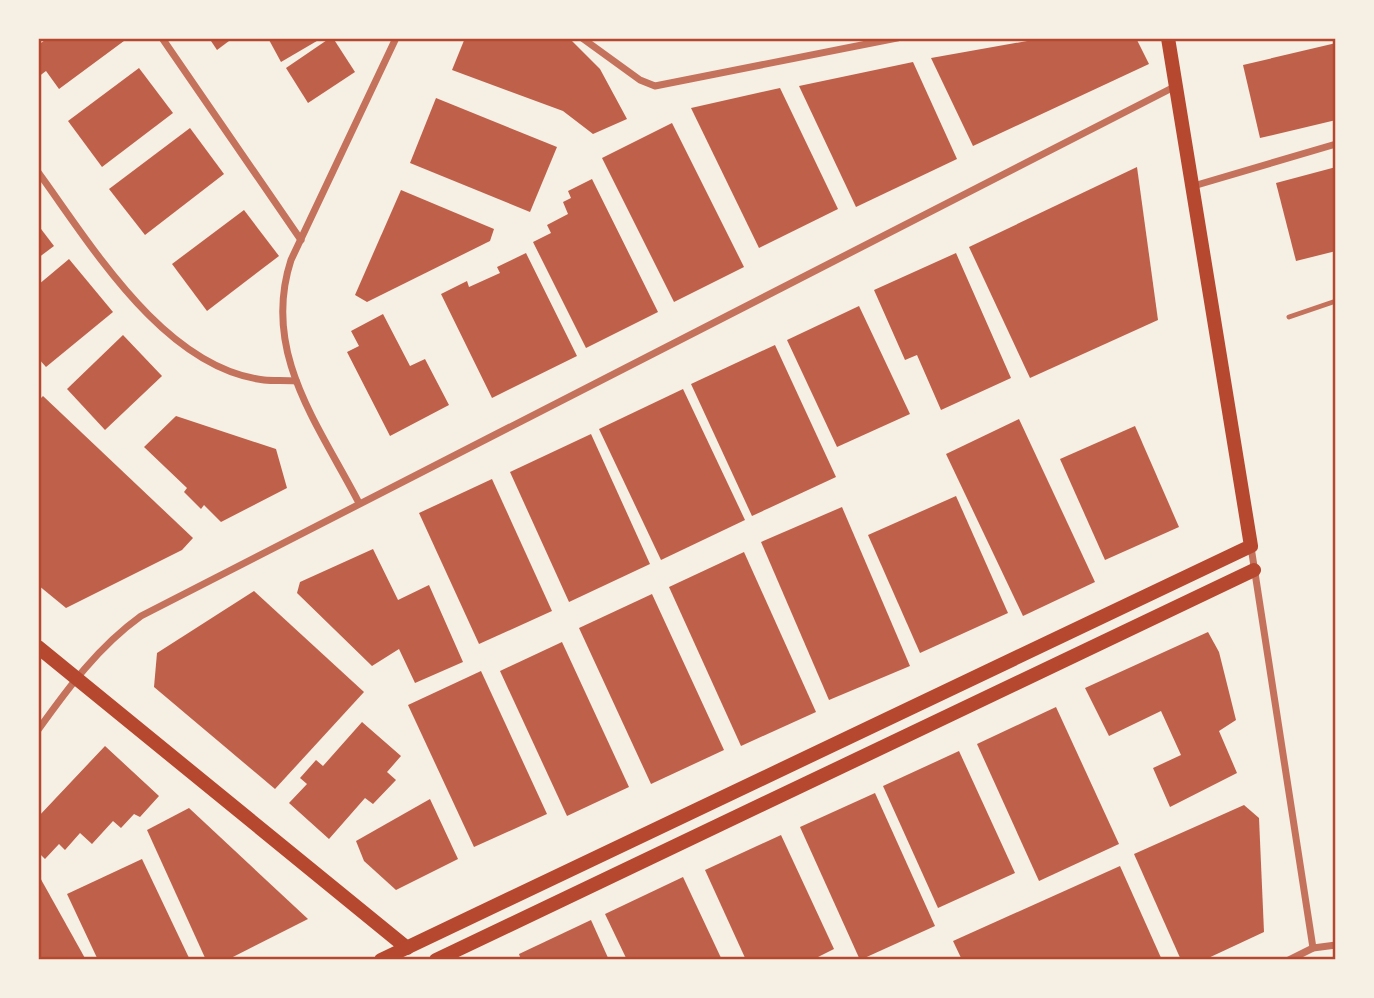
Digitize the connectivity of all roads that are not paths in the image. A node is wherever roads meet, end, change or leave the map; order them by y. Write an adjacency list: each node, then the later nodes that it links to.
1 (162, 38): 10 (street)
2 (396, 38): 10 (street)
3 (582, 38): 4 (street)
4 (897, 38)
5 (1168, 38): 6 (main road)
6 (1174, 86): 9 (main road); 14 (street)
7 (1335, 144): 9 (street)
8 (38, 172): 13 (street)
9 (1190, 188): 15 (main road)
10 (301, 240): 13 (street)
11 (1335, 301): 12 (lane)
12 (1289, 317)
13 (296, 381): 14 (street)
14 (359, 503): 18 (street)
15 (1251, 546): 16 (street); 22 (main road)
16 (1254, 570): 21 (street); 24 (main road)
17 (38, 647): 18 (main road)
18 (76, 678): 19 (street); 22 (main road)
19 (38, 730)
20 (1335, 945): 21 (street)
21 (1313, 948): 25 (street)
22 (407, 954): 23 (main road)
23 (381, 960)
24 (436, 960)
25 (1289, 960)

